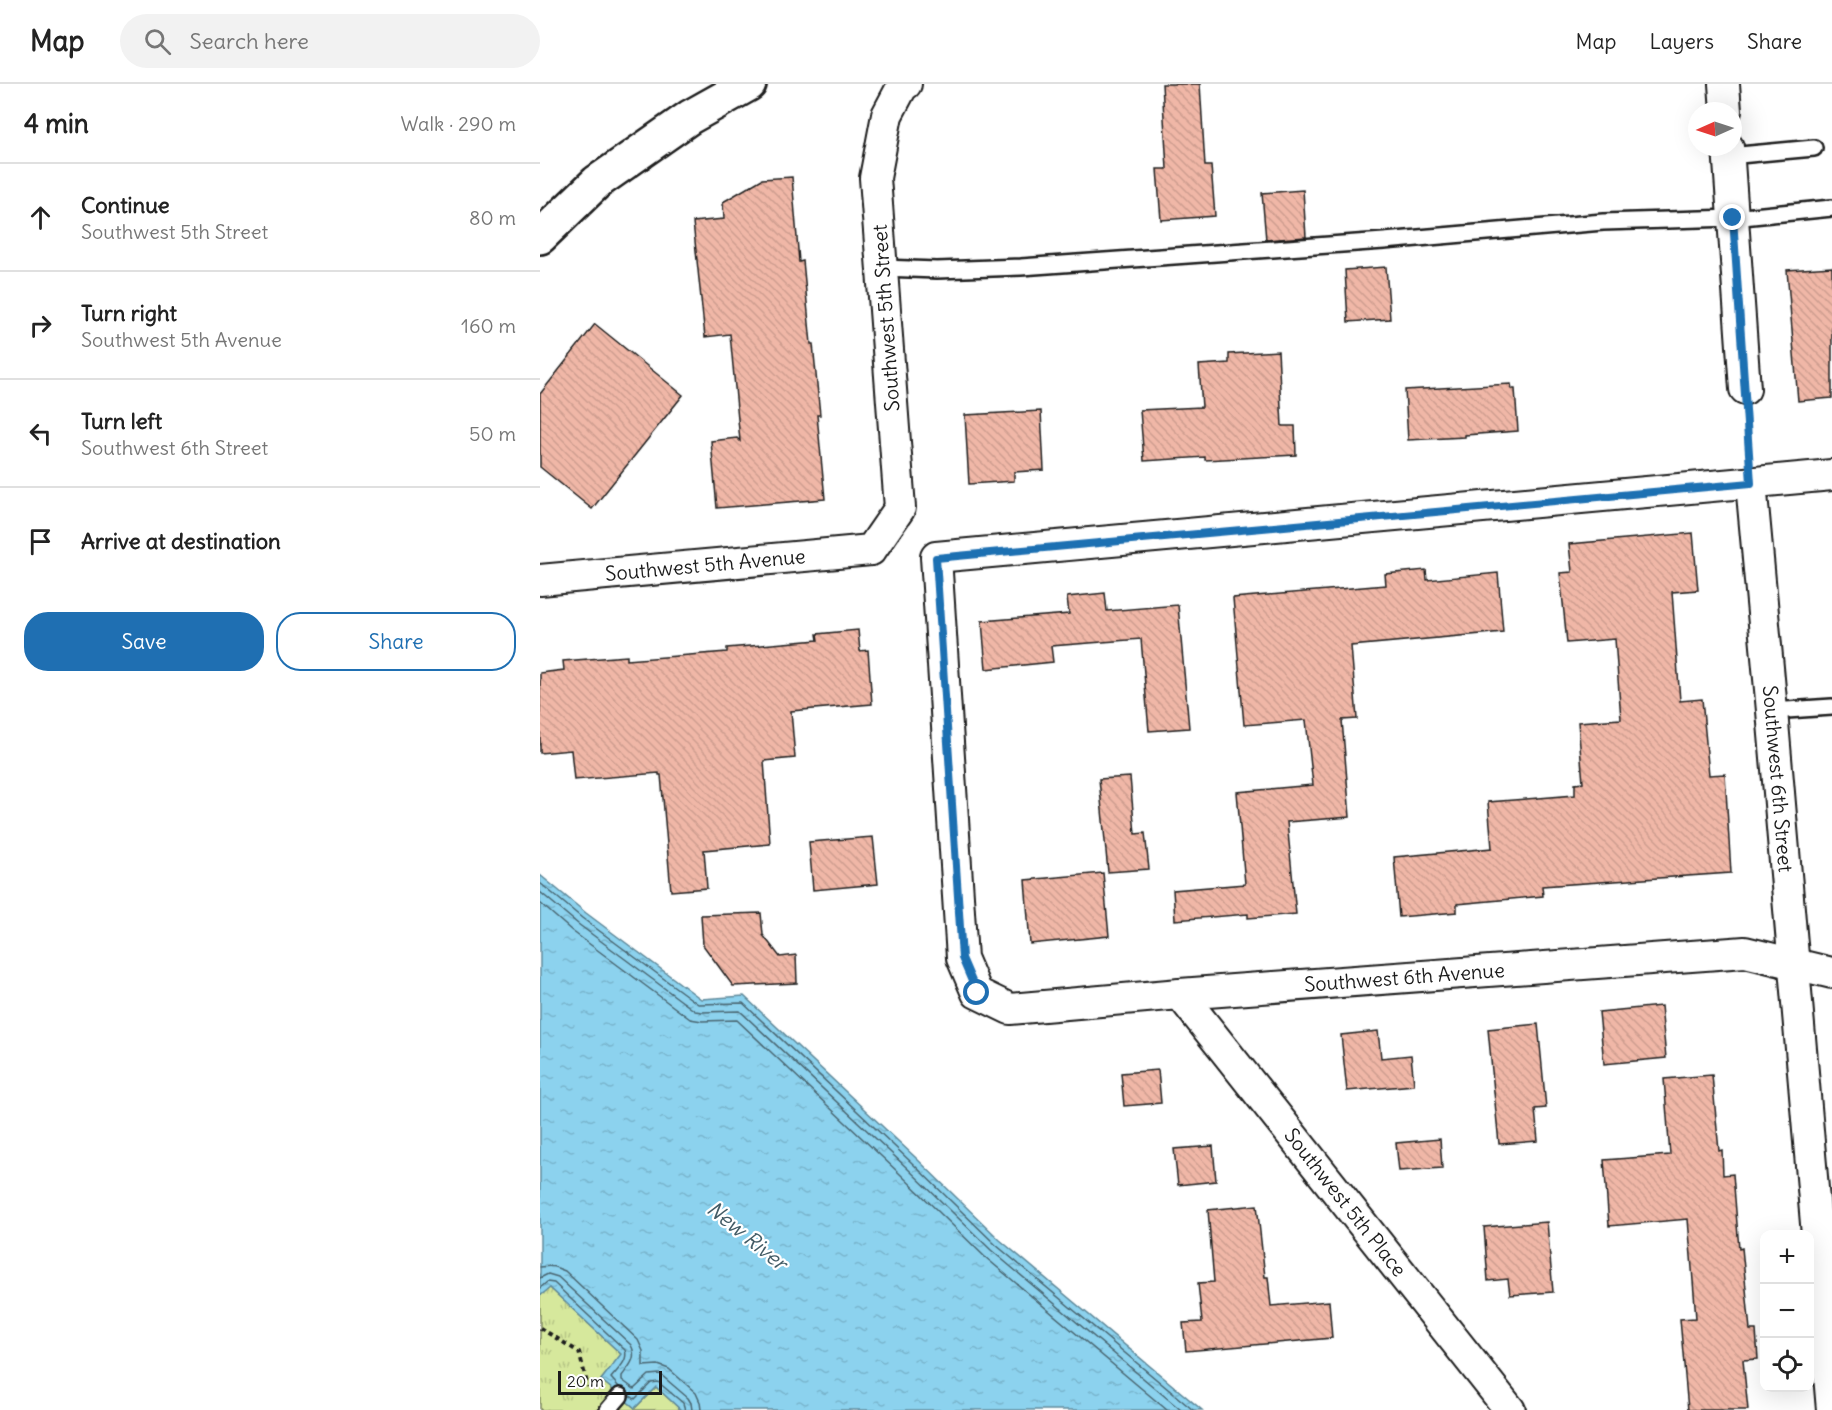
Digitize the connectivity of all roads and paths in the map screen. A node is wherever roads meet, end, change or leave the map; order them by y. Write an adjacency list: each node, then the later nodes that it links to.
1 (749, 84): 10 (main road)
2 (906, 84): 11 (street, Southwest 5th Street)
3 (1724, 84): 4 (street)
4 (1725, 102)
5 (1814, 148): 6 (lane)
6 (1742, 151)
7 (1729, 156): 9 (street)
8 (1832, 208): 9 (lane)
9 (1733, 218): 11 (lane); 12 (street)
10 (540, 237)
11 (882, 268): 15 (street, Southwest 5th Street)
12 (1745, 389): 14 (path)
13 (1832, 475): 14 (street)
14 (1751, 483): 18 (street, Southwest 6th Street); 21 (street, Southwest 6th Avenue)
15 (871, 550): 16 (street, Southwest 5th Avenue)
16 (540, 580)
17 (1832, 707): 18 (lane)
18 (1772, 711): 19 (street, Southwest 6th Street)
19 (1793, 964): 20 (street, Southwest 6th Avenue); 21 (street, Southwest 6th Avenue); 27 (street, Southwest 6th Street)
20 (1832, 973)
21 (1180, 994): 26 (street, Southwest 5th Place)
22 (540, 1328): 23 (path)
23 (588, 1387)
24 (620, 1396): 25 (lane)
25 (608, 1410)
26 (1510, 1410)
27 (1832, 1410)

